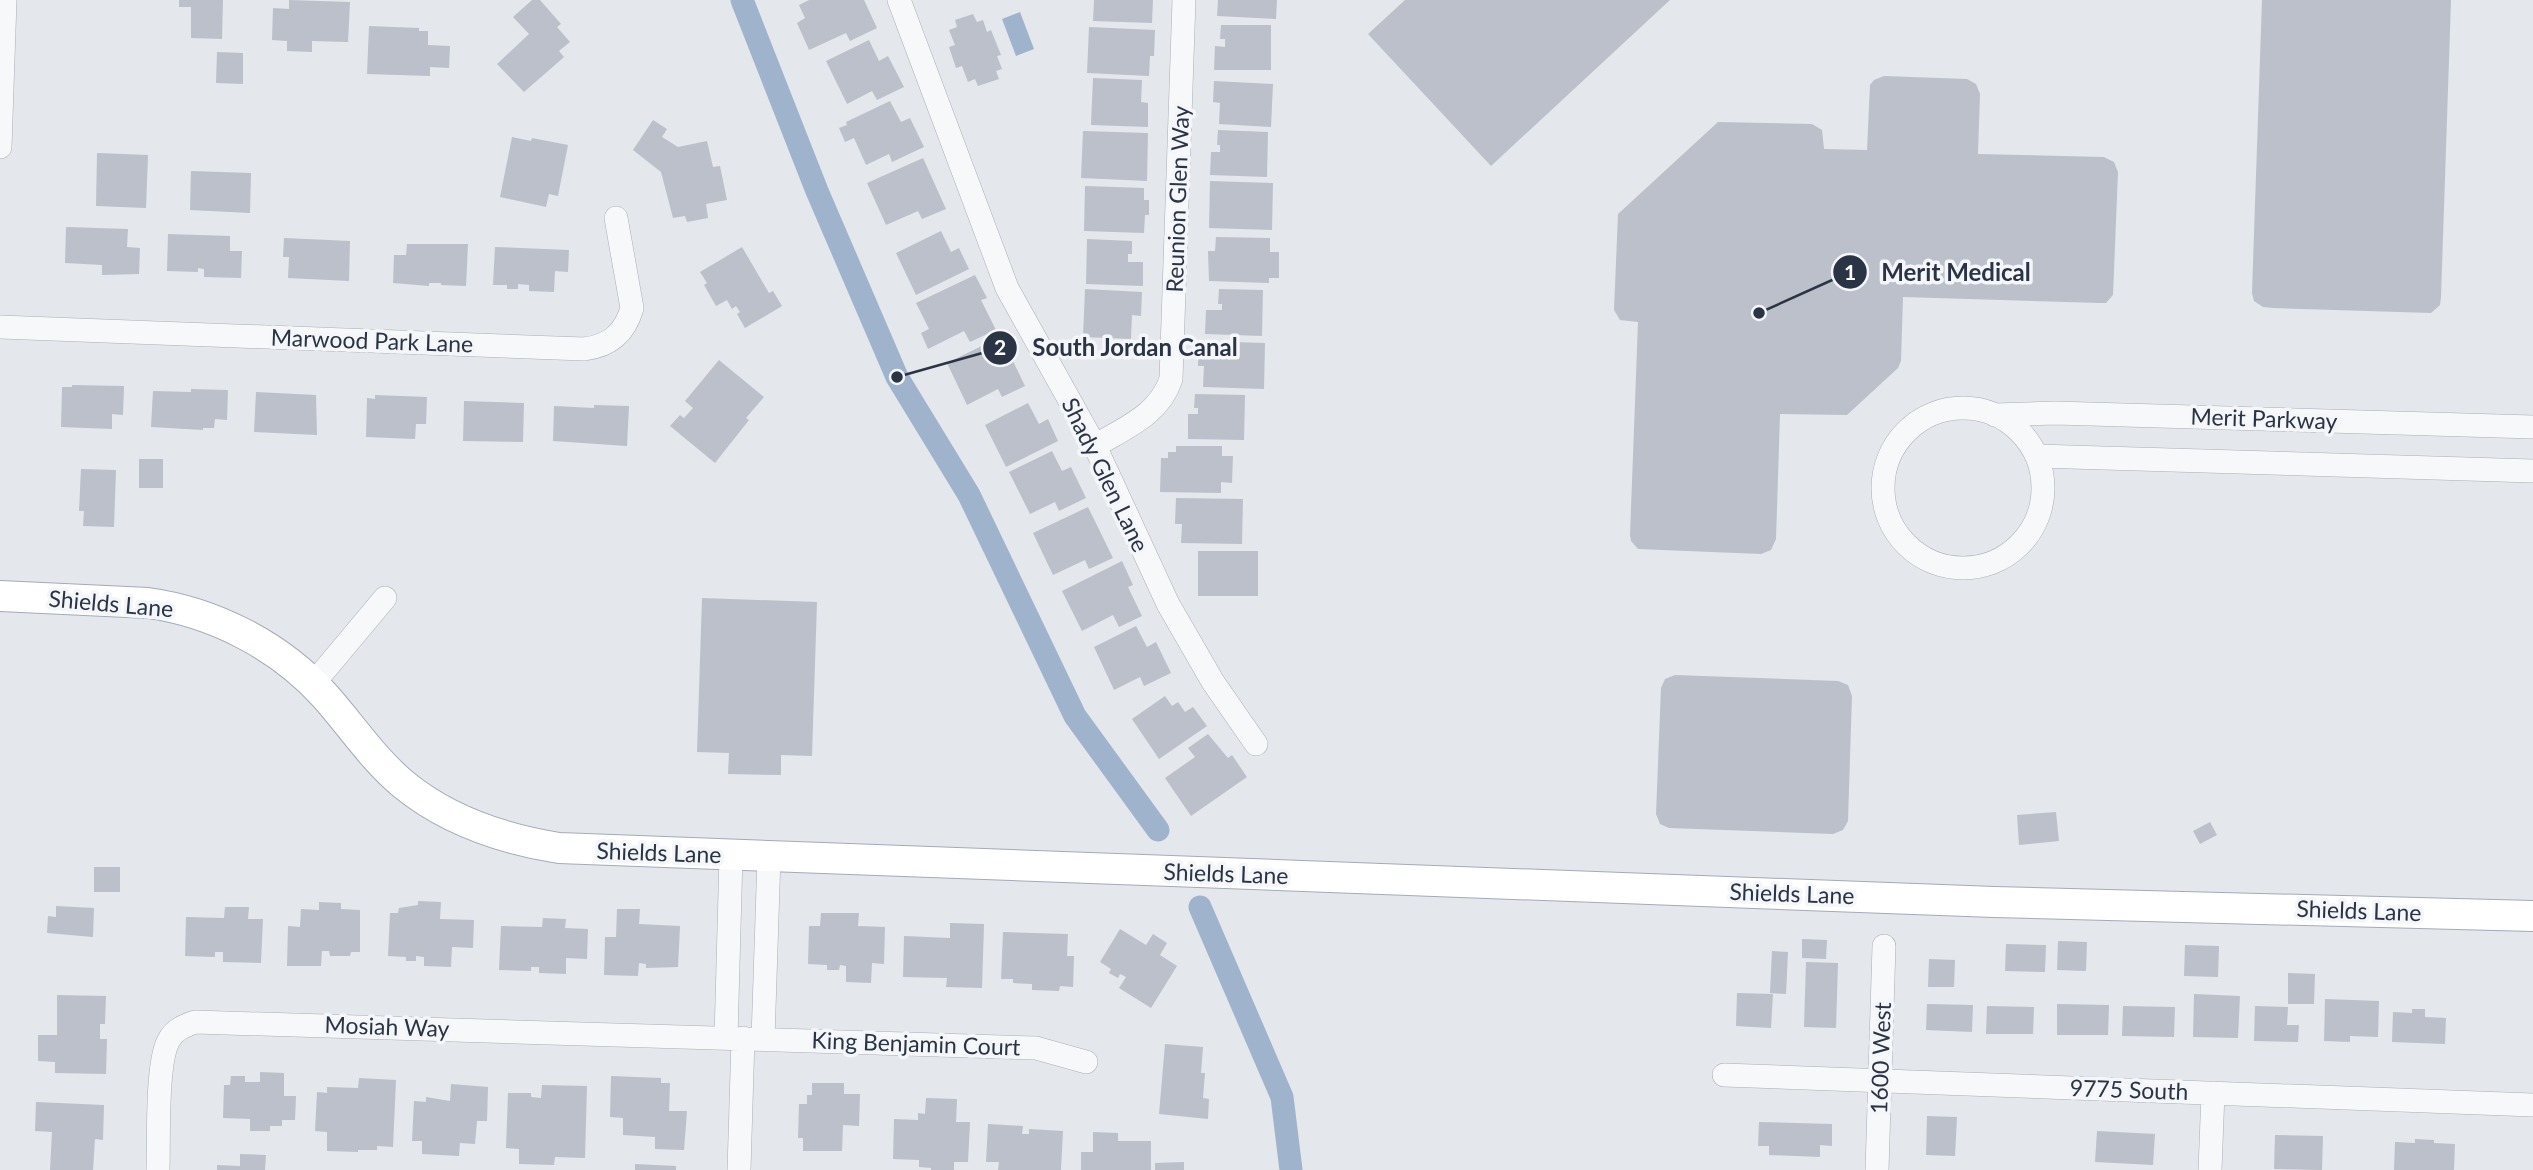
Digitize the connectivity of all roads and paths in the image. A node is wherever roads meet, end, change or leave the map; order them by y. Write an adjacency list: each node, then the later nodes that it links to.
1 (5, 0): 4 (street)
2 (899, 0): 9 (street, Shady Glen Lane)
3 (1184, 0): 9 (street, Reunion Glen Way)
4 (0, 147)
5 (616, 218): 6 (street, Marwood Park Lane)
6 (0, 327)
7 (1995, 415): 8 (street, Merit Parkway); 10 (street, Merit Parkway); 10 (street, Merit Parkway)
8 (2533, 427)
9 (1096, 446): 15 (street, Shady Glen Lane)
10 (2037, 456): 11 (street, Merit Parkway)
11 (2533, 471)
12 (0, 596): 14 (main road, Shields Lane)
13 (386, 598): 14 (street)
14 (313, 684): 16 (main road, Shields Lane)
15 (1256, 744)
16 (731, 856): 17 (main road, Shields Lane); 20 (street)
17 (769, 857): 18 (main road, Shields Lane); 20 (street)
18 (2533, 916)
19 (1884, 946): 23 (street, 1600 West)
20 (744, 1038): 21 (street, King Benjamin Court); 26 (street, Mosiah Way); 27 (street)
21 (1086, 1062)
22 (1724, 1075): 23 (street, 9775 South)
23 (1880, 1081): 24 (street, 9775 South); 28 (street, 1600 West)
24 (2213, 1093): 25 (street, 9775 South); 29 (street)
25 (2533, 1105)
26 (158, 1170)
27 (739, 1170)
28 (1877, 1170)
29 (2210, 1170)

